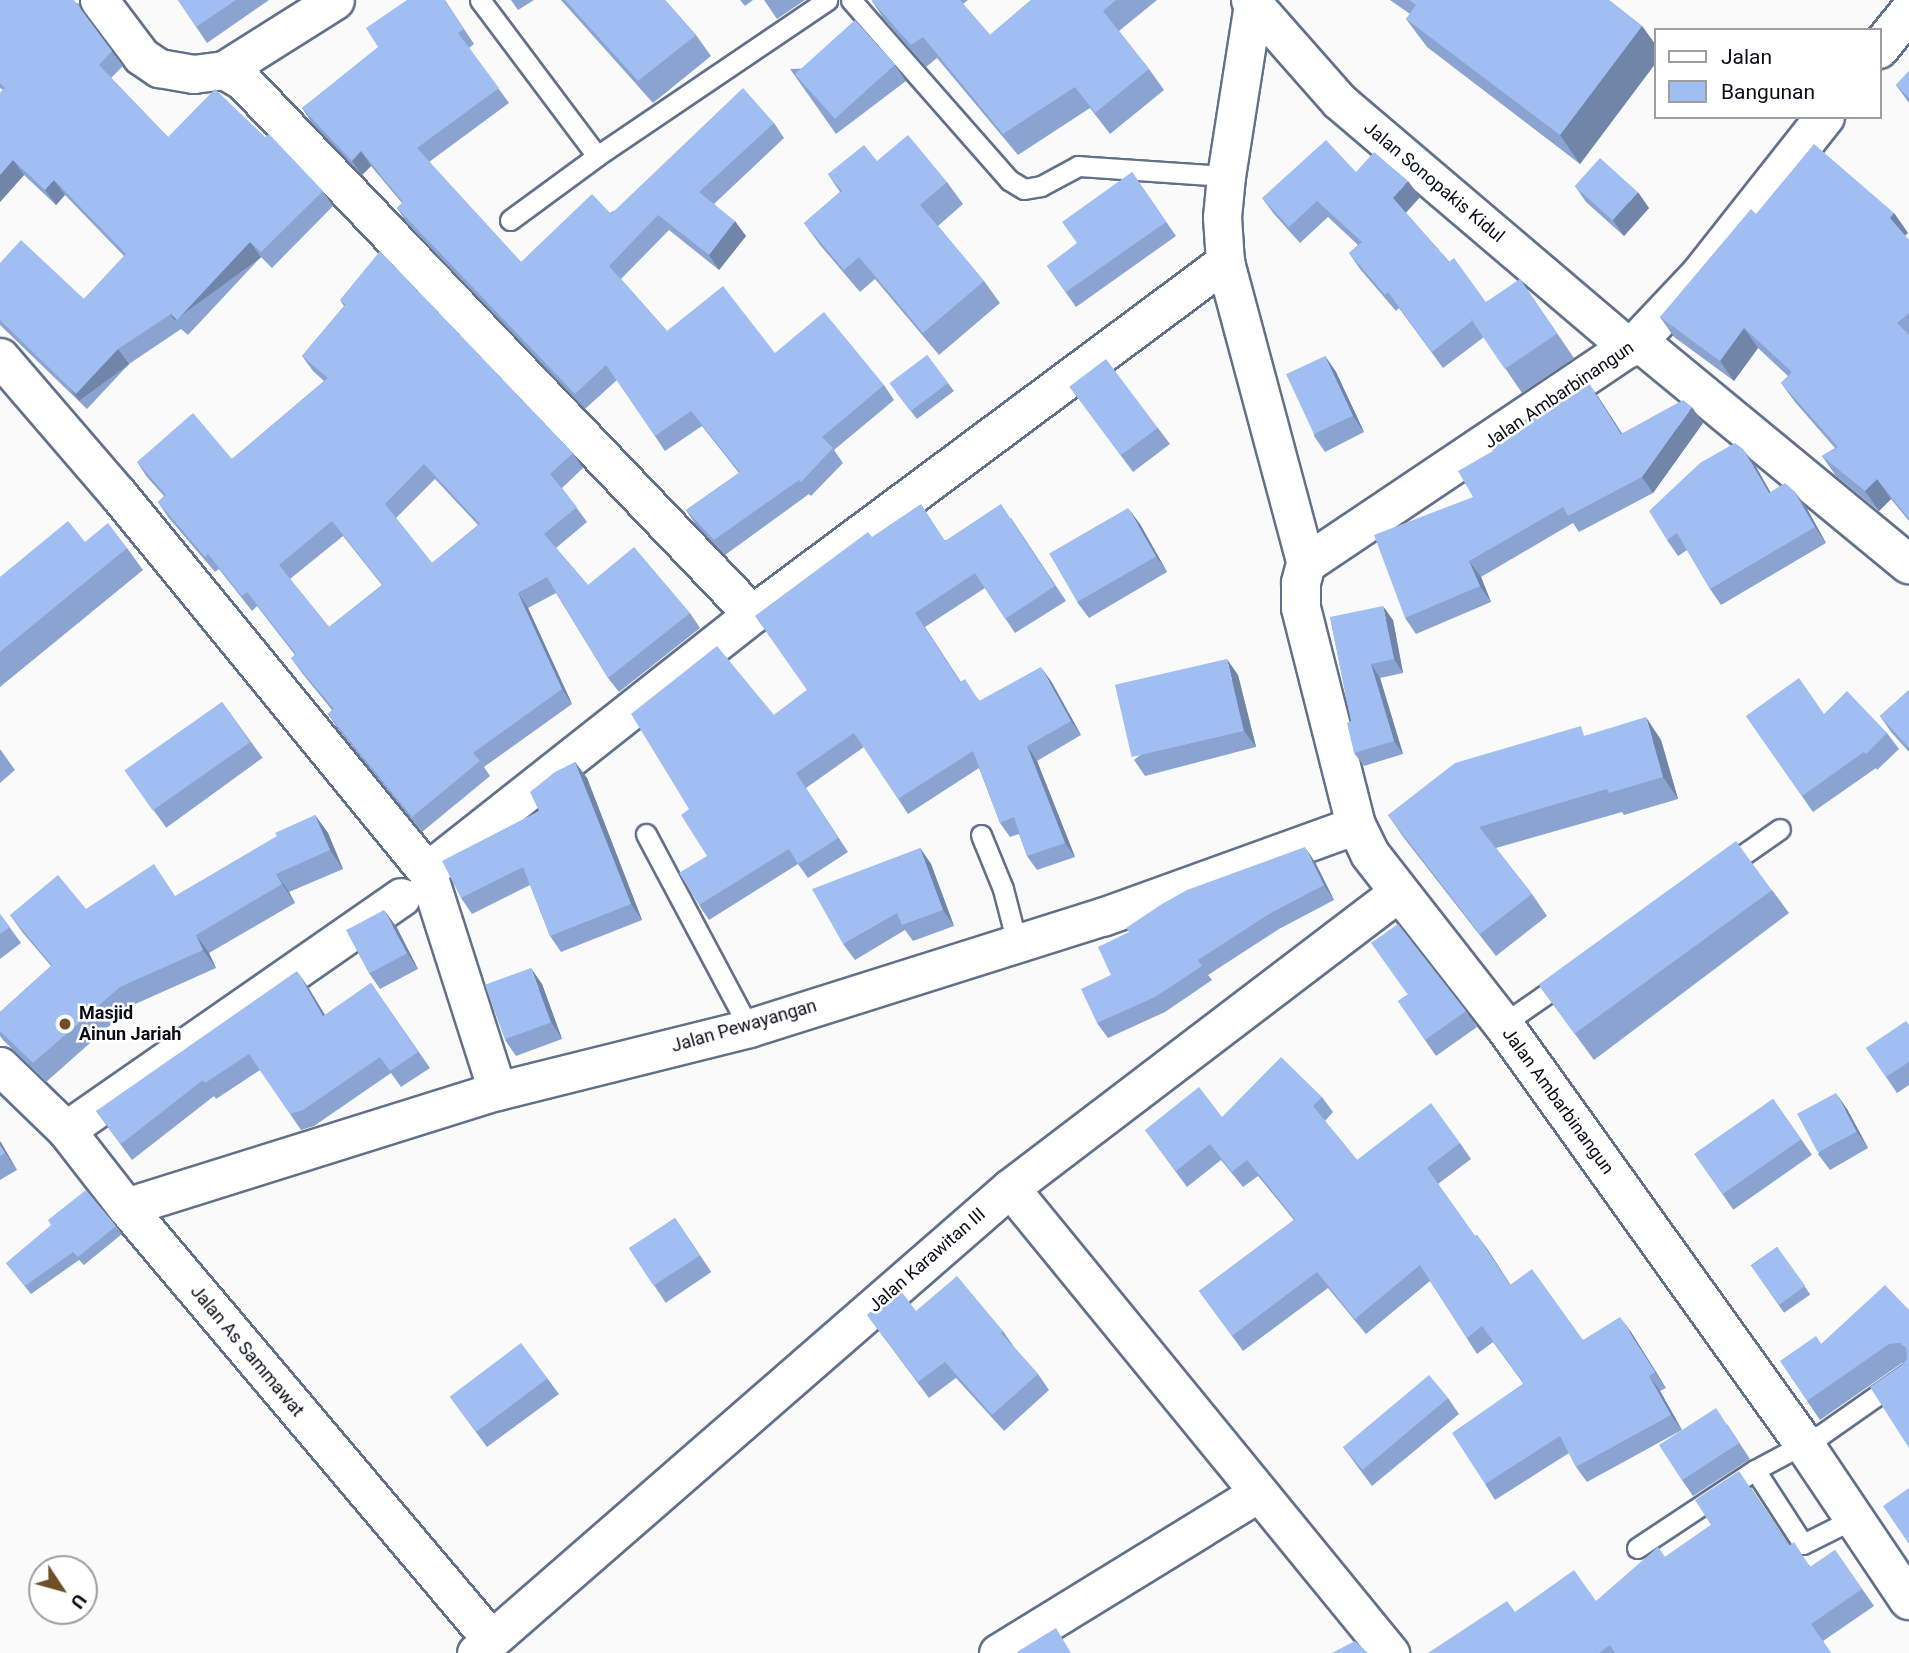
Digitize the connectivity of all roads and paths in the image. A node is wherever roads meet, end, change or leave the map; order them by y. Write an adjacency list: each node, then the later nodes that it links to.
1 (99, 0): 9 (street)
2 (335, 0): 9 (street)
3 (480, 0): 11 (lane)
4 (827, 0): 11 (lane)
5 (851, 0): 12 (lane)
6 (1253, 1): 12 (street, Jalan Ambarbinangun); 15 (street, Jalan Sonopakis Kidul)
7 (1909, 12): 8 (main road)
8 (1881, 46)
9 (223, 70): 19 (street)
10 (1823, 119): 15 (main road, Jalan Ambarbinangun)
11 (597, 156): 13 (lane)
12 (1226, 176): 14 (street, Jalan Ambarbinangun)
13 (510, 220)
14 (1225, 262): 17 (street, Jalan Ambarbinangun); 19 (street)
15 (1633, 344): 17 (main road, Jalan Ambarbinangun); 18 (main road, Jalan Sonopakis Kidul)
16 (0, 357): 24 (street)
17 (1306, 564): 20 (main road, Jalan Ambarbinangun)
18 (1909, 564)
19 (752, 614): 24 (street)
20 (1356, 825): 26 (main road, Jalan Ambarbinangun); 28 (street, Jalan Pewayangan)
21 (1780, 829): 25 (lane)
22 (646, 834): 31 (lane)
23 (981, 835): 28 (lane)
24 (427, 871): 33 (street)
25 (1703, 883)
26 (1399, 892): 30 (main road, Jalan Ambarbinangun); 35 (street, Jalan Karawitan III)
27 (401, 897): 34 (street)
28 (1017, 943): 31 (street, Jalan Pewayangan)
29 (1583, 969): 30 (lane)
30 (1503, 1024): 38 (main road, Jalan Ambarbinangun)
31 (749, 1028): 33 (street, Jalan Pewayangan)
32 (3, 1074): 34 (street, Jalan As Sammawat)
33 (496, 1091): 36 (street, Jalan Pewayangan)
34 (66, 1130): 36 (street, Jalan As Sammawat)
35 (1010, 1188): 40 (street); 44 (street, Jalan Karawitan III)
36 (126, 1207): 44 (street, Jalan As Sammawat)
37 (1909, 1373): 38 (lane)
38 (1804, 1444): 39 (lane); 41 (main road, Jalan Ambarbinangun)
39 (1755, 1471): 41 (lane); 42 (lane)
40 (1258, 1493): 45 (street); 46 (street)
41 (1853, 1519): 43 (main road, Jalan Ambarbinangun)
42 (1637, 1548)
43 (1909, 1600)
44 (483, 1646)
45 (998, 1653)
46 (1390, 1653)

